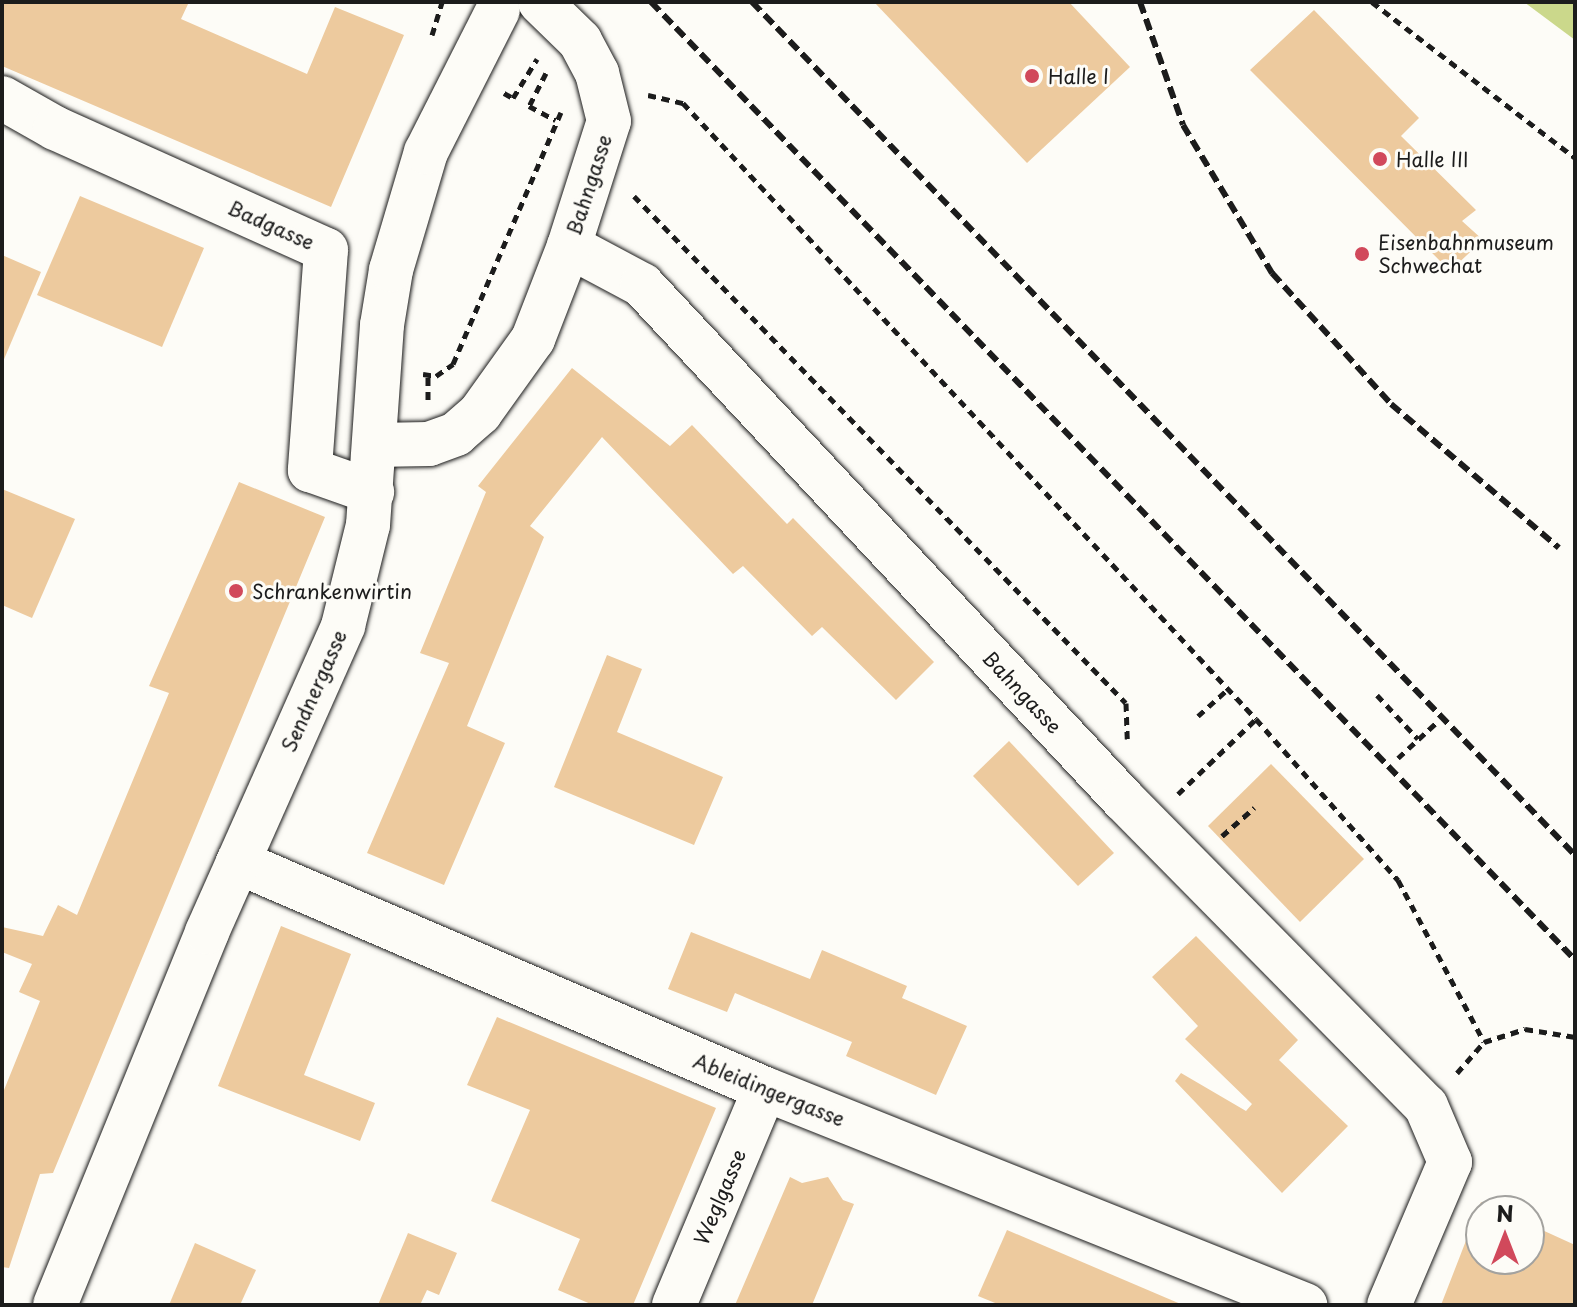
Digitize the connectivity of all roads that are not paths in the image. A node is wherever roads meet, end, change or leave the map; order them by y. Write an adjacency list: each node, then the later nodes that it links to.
1 (540, 2): 4 (street, Bahngasse)
2 (498, 10): 5 (street, Sendnergasse)
3 (2, 98): 6 (street, Badgasse)
4 (569, 246): 5 (street, Bahngasse); 12 (street, Bahngasse)
5 (374, 445): 6 (street, Sendnergasse)
6 (372, 492): 7 (street, Sendnergasse)
7 (238, 862): 8 (street, Ableidingergasse); 9 (street, Sendnergasse)
8 (765, 1089): 10 (street, Weglgasse); 11 (street, Ableidingergasse)
9 (55, 1305)
10 (674, 1305)
11 (1305, 1305)
12 (1389, 1305)

